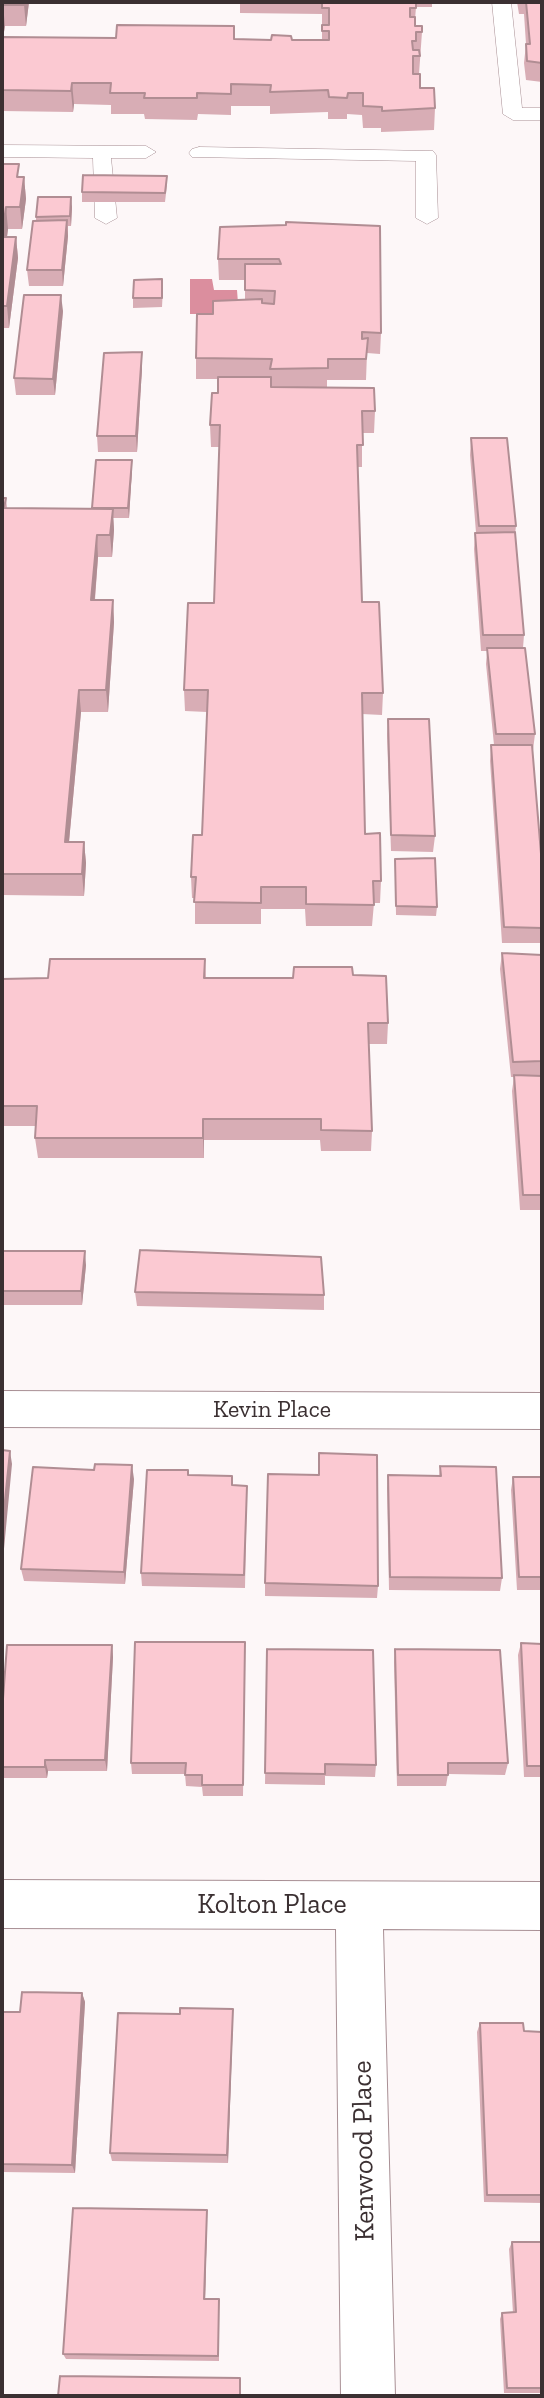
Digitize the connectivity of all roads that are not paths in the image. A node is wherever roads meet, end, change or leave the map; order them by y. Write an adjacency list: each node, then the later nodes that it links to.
1 (501, 2): 2 (lane)
2 (542, 114)
3 (2, 151): 4 (lane)
4 (102, 152): 5 (lane); 7 (lane)
5 (146, 152)
6 (199, 153): 8 (lane)
7 (106, 218)
8 (427, 218)
9 (2, 1409): 10 (street, Kevin Place)
10 (542, 1411)
11 (2, 1904): 12 (street, Kolton Place)
12 (359, 1905): 13 (street, Kolton Place); 14 (street, Kenwood Place)
13 (542, 1906)
14 (368, 2396)

